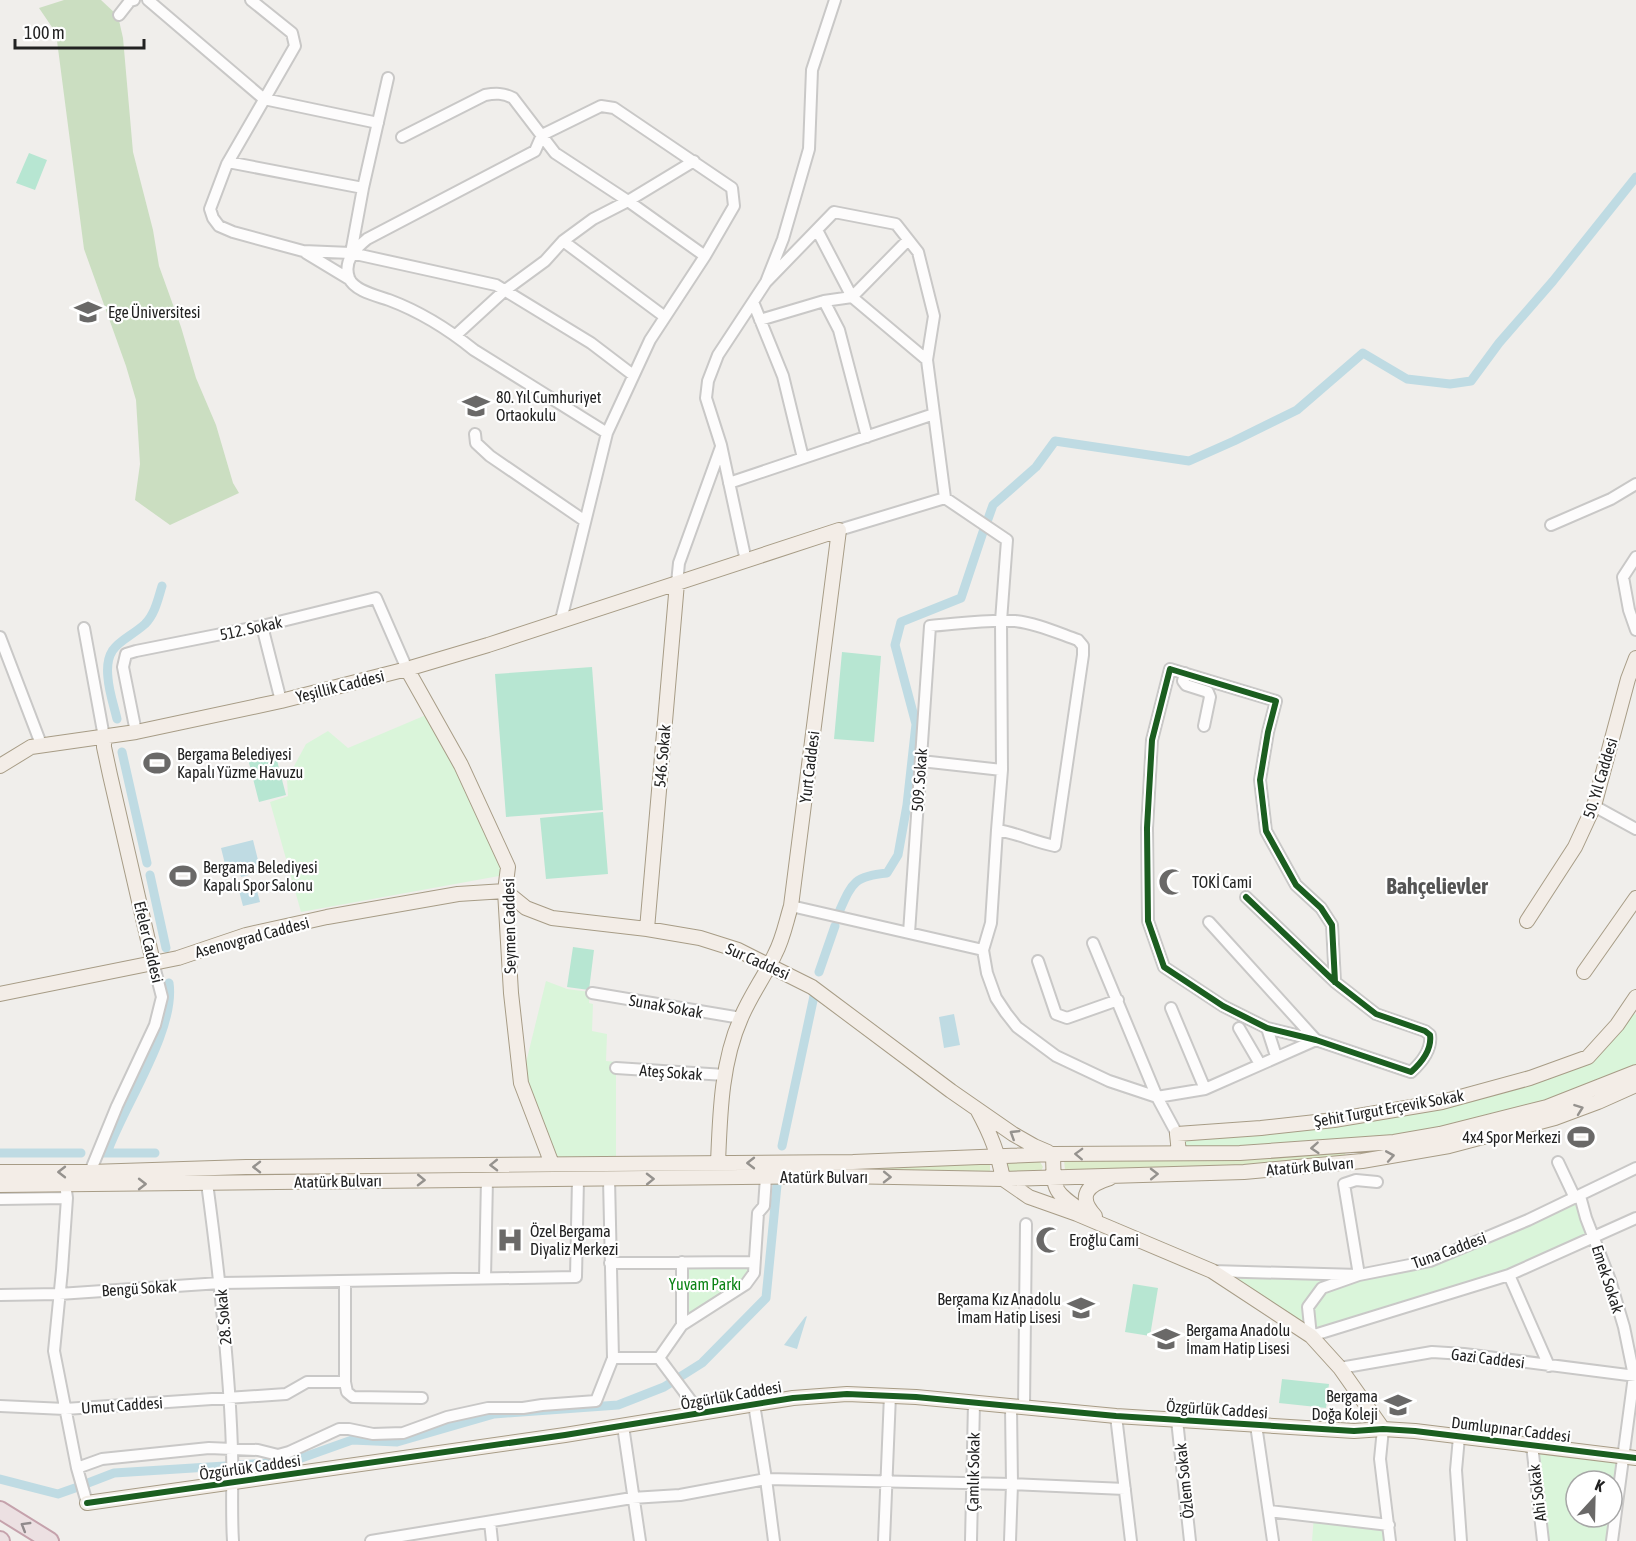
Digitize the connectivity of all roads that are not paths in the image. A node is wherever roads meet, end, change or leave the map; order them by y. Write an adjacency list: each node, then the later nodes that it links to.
1 (134, 0): 5 (street)
2 (148, 0): 7 (street)
3 (251, 0): 7 (street)
4 (835, 0): 22 (street)
5 (119, 15)
6 (388, 78): 8 (street)
7 (264, 99): 8 (street); 12 (street)
8 (378, 123): 13 (street)
9 (542, 135): 10 (street); 11 (street); 14 (street); 19 (street)
10 (402, 137)
11 (694, 161): 14 (street); 20 (street)
12 (228, 162): 13 (street); 18 (street)
13 (363, 188): 19 (street)
14 (628, 201): 17 (street); 20 (street)
15 (817, 230): 16 (street); 22 (street); 24 (street)
16 (908, 240): 24 (street); 30 (street)
17 (563, 241): 23 (street); 27 (street)
18 (303, 251): 19 (street); 21 (street)
19 (351, 253): 21 (street); 23 (street)
20 (705, 256): 27 (street)
21 (349, 279): 29 (street)
22 (766, 282): 26 (street)
23 (504, 291): 29 (street); 31 (street)
24 (852, 297): 25 (street); 30 (street)
25 (824, 301): 28 (street); 35 (street)
26 (753, 302): 28 (street); 36 (street)
27 (665, 317): 31 (street)
28 (760, 320): 37 (street)
29 (456, 336): 33 (street)
30 (927, 360): 32 (street)
31 (633, 375): 33 (street)
32 (934, 414): 35 (street); 40 (street)
33 (607, 433): 41 (street)
34 (475, 434): 41 (street)
35 (867, 436): 37 (street)
36 (722, 445): 38 (street); 46 (street)
37 (802, 458): 38 (street)
38 (729, 483): 45 (street)
39 (1636, 484): 42 (street)
40 (945, 498): 43 (street); 48 (street)
41 (585, 520): 47 (street)
42 (1551, 525)
43 (839, 530): 45 (main road); 71 (main road, Yurt Caddesi)
44 (1636, 557): 51 (street)
45 (746, 561): 46 (main road)
46 (677, 583): 47 (main road, Yeşillik Caddesi); 74 (main road, 546. Sokak)
47 (561, 620): 54 (main road, Yeşillik Caddesi)
48 (1002, 621): 62 (street, 509. Sokak); 64 (street); 66 (street)
49 (262, 626): 54 (street, 512. Sokak); 57 (street); 59 (street, 512. Sokak)
50 (84, 628): 60 (street)
51 (1636, 630)
52 (0, 637): 61 (street)
53 (1636, 658): 56 (main road, 50. Yıl Caddesi)
54 (407, 669): 57 (main road, Yeşillik Caddesi); 68 (main road, Seymen Caddesi)
55 (1185, 674): 58 (street); 82 (street); 90 (street)
56 (1632, 679): 65 (main road, 50. Yıl Caddesi)
57 (281, 700): 59 (main road, Yeşillik Caddesi)
58 (1204, 726)
59 (136, 732): 60 (main road, Yeşillik Caddesi)
60 (104, 736): 61 (main road, Yeşillik Caddesi); 79 (main road, Efeler Caddesi)
61 (41, 744): 63 (main road, Yeşillik Caddesi)
62 (921, 761): 64 (street); 75 (street, 509. Sokak)
63 (0, 766)
64 (1002, 770): 66 (street)
65 (1594, 806): 67 (street); 72 (main road, 50. Yıl Caddesi)
66 (997, 830): 77 (street)
67 (1636, 830)
68 (505, 891): 74 (main road, Sur Caddesi); 79 (main road, Asenovgrad Caddesi); 107 (main road, Seymen Caddesi)
69 (1246, 897): 82 (street)
70 (1636, 898): 81 (main road)
71 (791, 906): 75 (street); 80 (main road, Yurt Caddesi)
72 (1527, 921)
73 (1209, 922): 91 (street)
74 (647, 929): 80 (main road, Sur Caddesi)
75 (909, 933): 77 (street)
76 (1093, 943): 85 (street)
77 (983, 950): 99 (street)
78 (1038, 960): 85 (street)
79 (153, 962): 84 (main road, Asenovgrad Caddesi); 110 (street, Efeler Caddesi)
80 (769, 965): 88 (main road, Yurt Caddesi); 100 (main road, Sur Caddesi)
81 (1584, 972)
82 (1335, 982): 91 (street)
83 (592, 993): 88 (street, Sunak Sokak)
84 (0, 994)
85 (1118, 1000): 99 (street)
86 (1632, 1003): 101 (main road, Şehit Turgut Erçevik Sokak)
87 (1171, 1008): 98 (street)
88 (741, 1018): 96 (main road, Yurt Caddesi)
89 (1239, 1028): 93 (street)
90 (1267, 1028): 91 (street); 92 (street)
91 (1316, 1040): 92 (street)
92 (1276, 1056): 93 (street)
93 (1260, 1064): 98 (street)
94 (616, 1068): 96 (street, Ateş Sokak)
95 (1636, 1072): 102 (main road, Atatürk Bulvarı, one-way to 102)
96 (725, 1075): 106 (main road, Yurt Caddesi)
97 (1636, 1085): 111 (main road, Atatürk Bulvarı, one-way to 97)
98 (1205, 1089): 99 (street)
99 (1157, 1097): 101 (street)
100 (978, 1110): 103 (main road, Sur Caddesi, one-way to 100); 104 (main road, Sur Caddesi)
101 (1177, 1134): 102 (main road)
102 (1179, 1153): 103 (main road, Atatürk Bulvarı, one-way to 103)
103 (1053, 1154): 104 (main road, Atatürk Bulvarı); 112 (main road, Tuna Caddesi)
104 (999, 1156): 106 (main road, Atatürk Bulvarı, one-way to 106); 117 (main road)
105 (1558, 1162): 122 (street, Emek Sokak)
106 (718, 1163): 107 (main road, Atatürk Bulvarı)
107 (552, 1164): 110 (main road, Atatürk Bulvarı, one-way to 110)
108 (1636, 1168): 122 (street, Tuna Caddesi)
109 (0, 1172): 110 (main road, Atatürk Bulvarı, one-way to 109)
110 (90, 1172)
111 (1123, 1174): 112 (main road, Atatürk Bulvarı); 126 (main road)
112 (1053, 1176): 117 (main road, Atatürk Bulvarı); 126 (main road, Tuna Caddesi)
113 (766, 1177): 116 (main road, Atatürk Bulvarı, one-way to 113); 117 (main road, Atatürk Bulvarı, one-way to 117); 129 (street)
114 (487, 1179): 115 (main road, Atatürk Bulvarı); 119 (main road, Atatürk Bulvarı, one-way to 114); 134 (street)
115 (578, 1179): 116 (main road, Atatürk Bulvarı); 134 (street, Bengü Sokak)
116 (609, 1179): 130 (street)
117 (1003, 1179): 126 (main road, Tuna Caddesi)
118 (1377, 1182): 132 (street)
119 (207, 1183): 121 (main road, Atatürk Bulvarı, one-way to 119); 136 (street, 28. Sokak)
120 (0, 1185): 121 (main road, Atatürk Bulvarı)
121 (66, 1191): 123 (street); 137 (street)
122 (1577, 1197): 127 (street, Emek Sokak); 132 (street, Tuna Caddesi)
123 (0, 1199)
124 (1636, 1218): 127 (street)
125 (1026, 1224): 154 (street)
126 (1104, 1227): 131 (main road, Tuna Caddesi)
127 (1595, 1238): 133 (street); 145 (street, Emek Sokak)
128 (682, 1262): 129 (street); 130 (street); 139 (street)
129 (754, 1262): 139 (street)
130 (610, 1263): 141 (street)
131 (1212, 1271): 132 (street, Tuna Caddesi); 140 (main road, Tuna Caddesi)
132 (1359, 1275): 140 (street)
133 (1509, 1275): 140 (street); 143 (street)
134 (485, 1278): 135 (street, Bengü Sokak)
135 (345, 1281): 136 (street, Bengü Sokak); 146 (street)
136 (220, 1283): 137 (street, Bengü Sokak); 148 (street, 28. Sokak)
137 (59, 1294): 138 (street, Bengü Sokak); 153 (street)
138 (0, 1295)
139 (682, 1325): 142 (street)
140 (1311, 1336): 144 (main road, Tuna Caddesi)
141 (613, 1358): 142 (street); 163 (street)
142 (659, 1358): 155 (street)
143 (1549, 1366): 144 (street, Gazi Caddesi); 145 (street, Gazi Caddesi)
144 (1340, 1368): 160 (main road, Tuna Caddesi)
145 (1635, 1376): 164 (street, Emek Sokak)
146 (345, 1382): 148 (street, Umut Caddesi); 149 (street)
147 (890, 1395): 150 (main road, Özgürlük Caddesi); 151 (main road, Özgürlük Caddesi); 168 (street)
148 (229, 1398): 153 (street, Umut Caddesi); 163 (street, 28. Sokak)
149 (422, 1398)
150 (974, 1403): 154 (main road, Özgürlük Caddesi); 170 (street, Çamlık Sokak)
151 (754, 1404): 155 (main road, Özgürlük Caddesi); 167 (street)
152 (0, 1406): 153 (street, Umut Caddesi)
153 (64, 1408): 166 (street)
154 (1017, 1408): 156 (main road, Özgürlük Caddesi); 171 (street)
155 (700, 1413): 159 (main road, Özgürlük Caddesi)
156 (1116, 1416): 157 (main road, Özgürlük Caddesi); 172 (street)
157 (1177, 1420): 158 (main road, Özgürlük Caddesi); 189 (street, Özlem Sokak)
158 (1256, 1425): 160 (main road, Özgürlük Caddesi); 176 (street)
159 (623, 1426): 169 (main road, Özgürlük Caddesi); 173 (street)
160 (1383, 1429): 161 (main road, Dumlupınar Caddesi); 178 (street)
161 (1459, 1437): 162 (main road, Dumlupınar Caddesi); 192 (street)
162 (1532, 1446): 164 (main road, Dumlupınar Caddesi); 193 (street, Ahi Sokak)
163 (232, 1450): 166 (street); 169 (street, 28. Sokak)
164 (1622, 1456): 165 (main road, Dumlupınar Caddesi); 194 (street, Emek Sokak)
165 (1636, 1458)
166 (77, 1468): 174 (street)
167 (766, 1479): 168 (street); 173 (street); 184 (street)
168 (886, 1481): 170 (street); 185 (street)
169 (232, 1483): 174 (main road, Özgürlük Caddesi); 180 (street, 28. Sokak)
170 (973, 1483): 171 (street); 186 (street, Çamlık Sokak)
171 (1012, 1484): 172 (street); 187 (street)
172 (1125, 1489): 188 (street)
173 (632, 1498): 177 (street); 183 (street)
174 (87, 1503)
175 (0, 1510): 179 (highway, one-way to 175)
176 (1269, 1511): 178 (street); 190 (street)
177 (490, 1522): 181 (street); 182 (street)
178 (1389, 1525): 191 (street)
179 (50, 1541)
180 (233, 1541)
181 (371, 1541)
182 (492, 1541)
183 (640, 1541)
184 (774, 1541)
185 (884, 1541)
186 (971, 1541)
187 (1010, 1541)
188 (1131, 1541)
189 (1190, 1541)
190 (1273, 1541)
191 (1390, 1541)
192 (1461, 1541)
193 (1543, 1541)
194 (1612, 1541)

